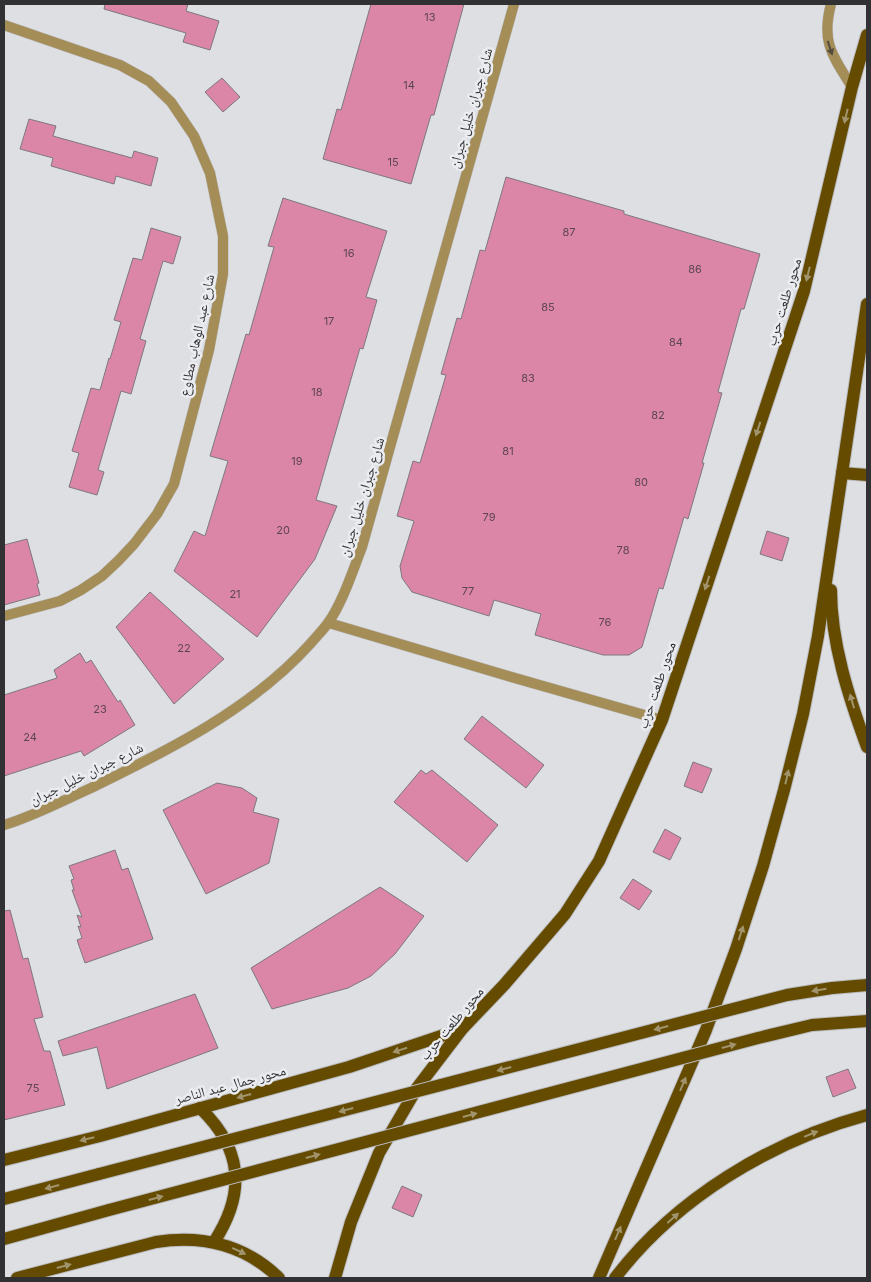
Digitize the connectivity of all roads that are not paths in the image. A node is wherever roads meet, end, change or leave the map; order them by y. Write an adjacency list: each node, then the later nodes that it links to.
1 (514, 4): 11 (street, شارع جبران خليل جبران)
2 (831, 4): 5 (street, one-way to 5)
3 (4, 24): 10 (street, شارع عبد الوهاب مطاوع)
4 (867, 35): 5 (main road, محور طلعت حرب)
5 (852, 87): 12 (main road, محور طلعت حرب, one-way to 12)
6 (867, 304): 7 (main road)
7 (842, 472): 8 (main road); 9 (main road)
8 (867, 475)
9 (831, 558): 13 (main road, one-way to 9); 27 (main road, one-way to 9)
10 (4, 616)
11 (329, 623): 12 (street); 14 (street, شارع جبران خليل جبران)
12 (662, 720): 17 (main road, محور طلعت حرب)
13 (867, 747)
14 (4, 825)
15 (867, 985): 21 (main road, one-way to 21, bridge)
16 (867, 1021): 22 (main road, one-way to 16, bridge)
17 (462, 1029): 18 (main road, محور جمال عبد الناصر, one-way to 18); 26 (main road, محور طلعت حرب)
18 (200, 1108): 20 (main road, محور جمال عبد الناصر, one-way to 20); 23 (main road)
19 (867, 1115): 28 (main road, one-way to 19)
20 (4, 1160)
21 (4, 1199)
22 (4, 1239)
23 (214, 1242): 24 (main road, one-way to 23); 25 (main road, one-way to 25)
24 (17, 1278)
25 (279, 1278)
26 (335, 1278)
27 (599, 1278)
28 (615, 1278)

